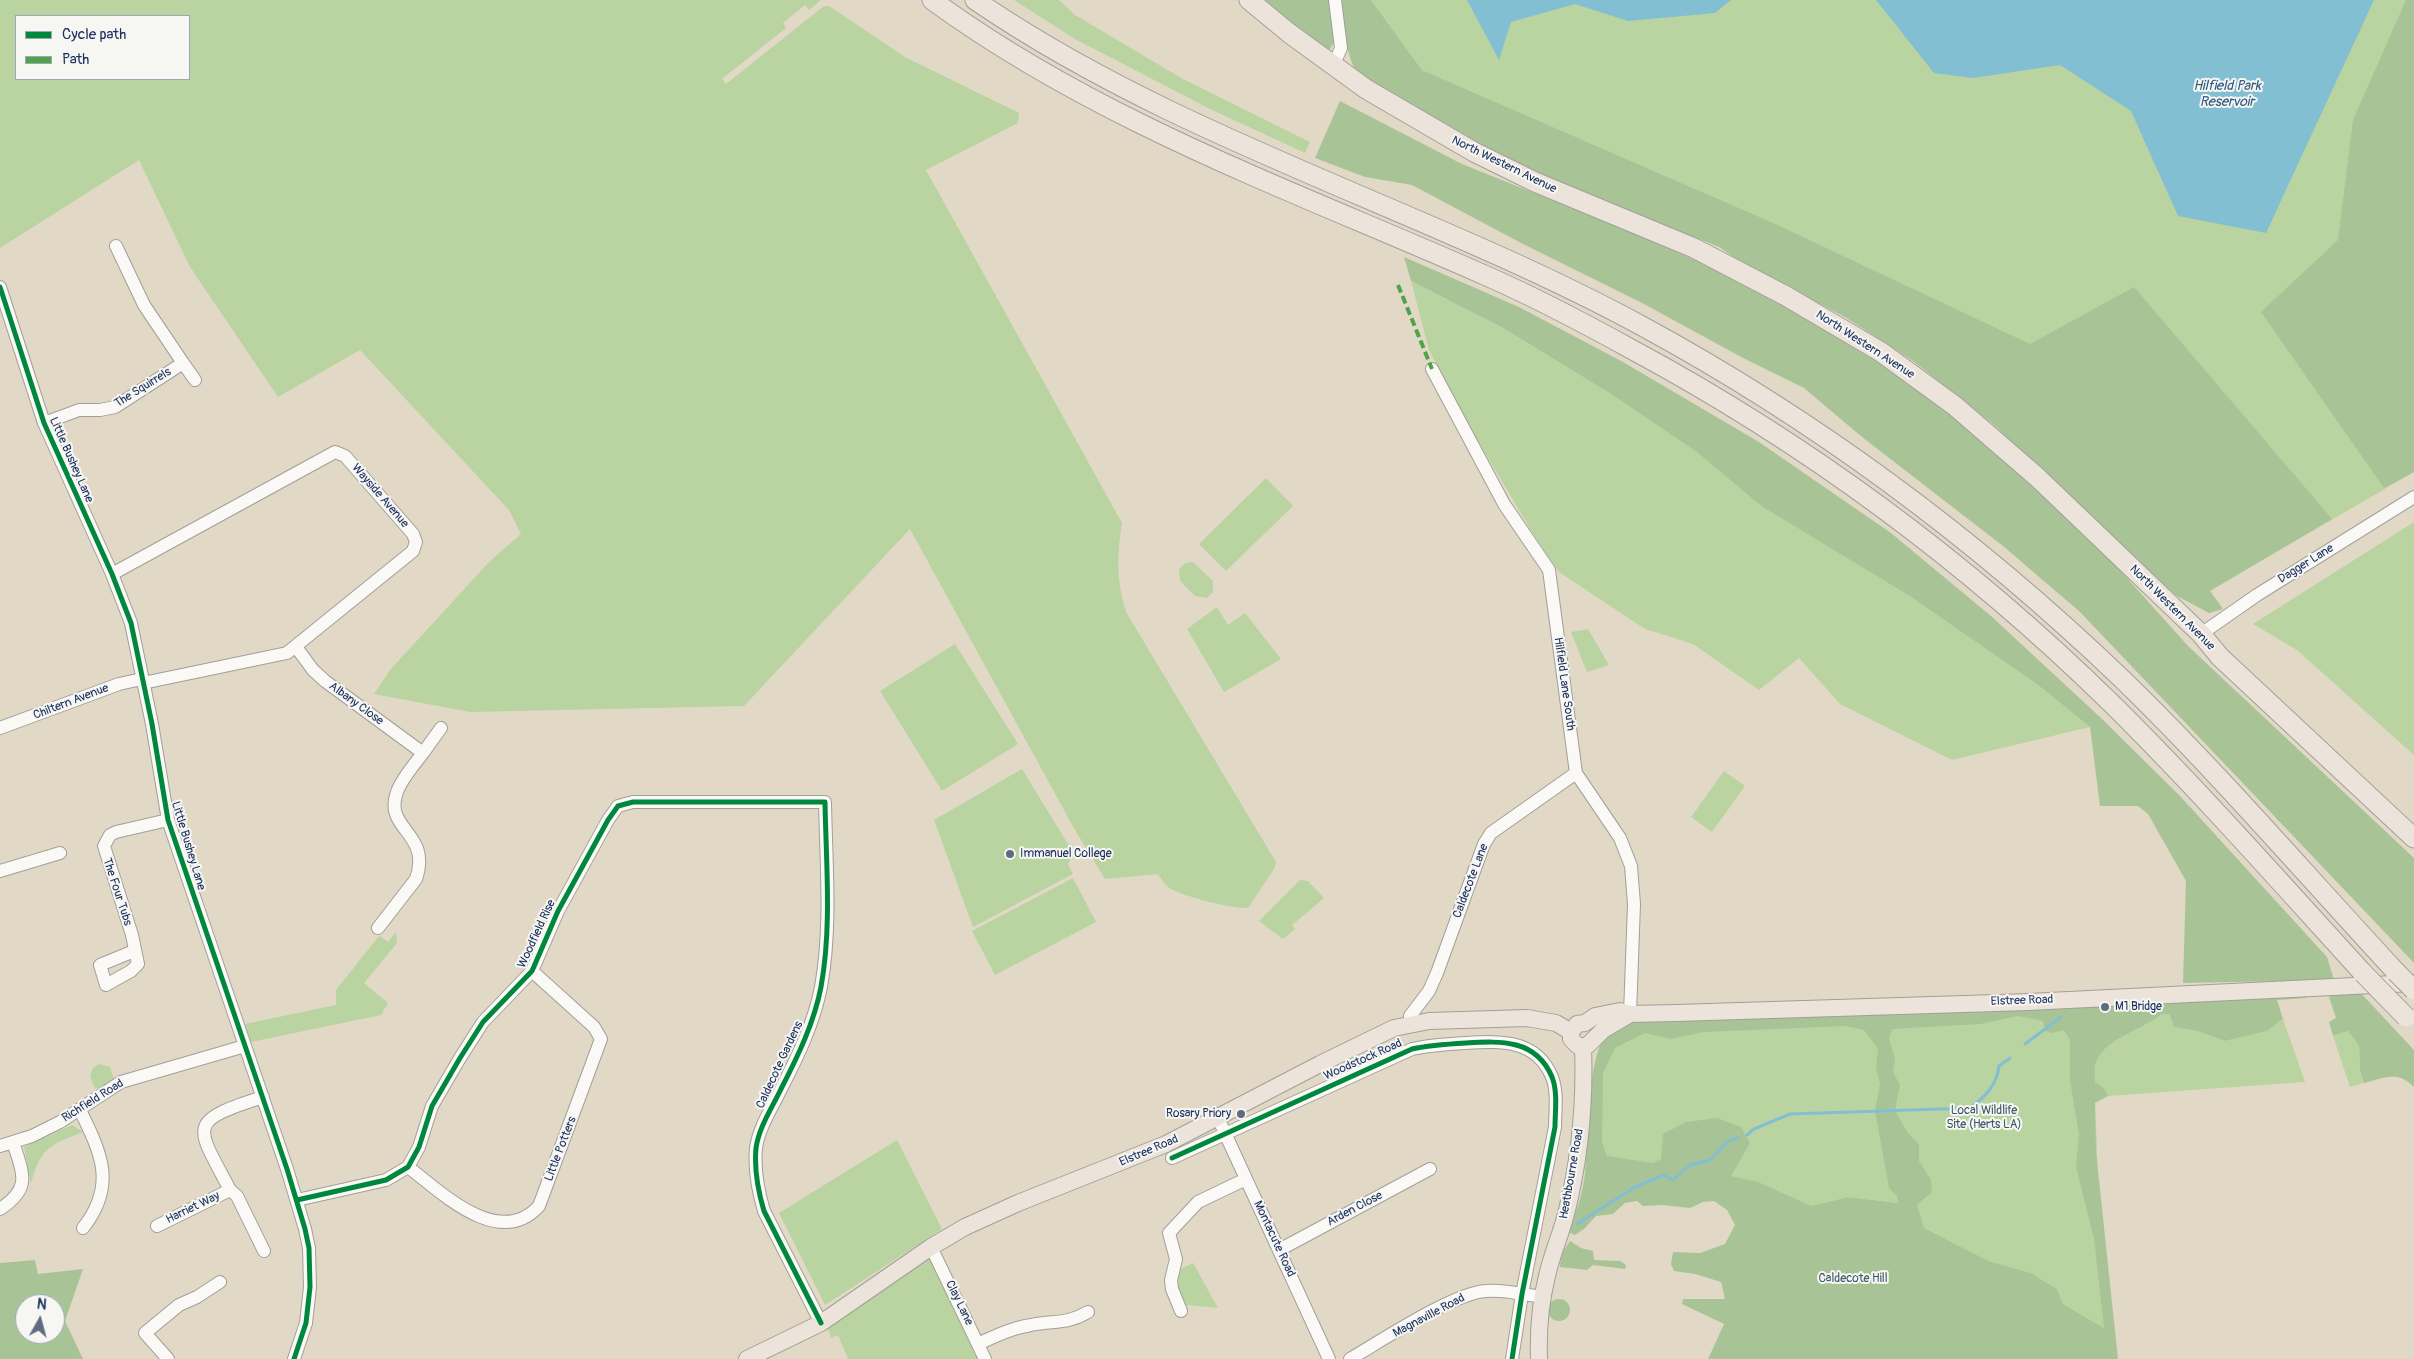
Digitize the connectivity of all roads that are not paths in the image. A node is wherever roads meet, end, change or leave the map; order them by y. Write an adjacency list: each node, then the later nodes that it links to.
1 (932, 0): 33 (highway, bridge)
2 (975, 0): 30 (highway, bridge)
3 (1249, 0): 5 (highway, North Western Avenue)
4 (1335, 0): 5 (street)
5 (1333, 66): 14 (highway, North Western Avenue)
6 (116, 246): 8 (street, The Squirrels)
7 (0, 287): 11 (street, Little Bushey Lane)
8 (183, 363): 10 (street, The Squirrels); 11 (street, The Squirrels)
9 (1432, 369): 20 (street, Hilfield Lane South)
10 (195, 380)
11 (44, 423): 13 (street, Little Bushey Lane)
12 (2414, 497): 14 (street, Dagger Lane)
13 (112, 574): 15 (street, Wayside Avenue); 16 (street, Little Bushey Lane)
14 (2201, 634): 23 (highway, North Western Avenue)
15 (296, 647): 16 (street, Wayside Avenue); 19 (street, Albany Close)
16 (143, 681): 17 (street, Chiltern Avenue); 22 (street, Little Bushey Lane)
17 (0, 728)
18 (441, 728): 19 (street)
19 (423, 753): 26 (street)
20 (1576, 773): 31 (street, Hilfield Lane South); 34 (street, Caldecote Lane)
21 (734, 802): 28 (street, Woodfield Rise); 62 (street, Caldecote Gardens)
22 (168, 820): 27 (street, The Four Tubs); 37 (street, Little Bushey Lane)
23 (2414, 838)
24 (60, 853): 25 (street)
25 (0, 871)
26 (378, 928)
27 (134, 951)
28 (532, 971): 46 (street, Woodfield Rise); 46 (street, Little Potters)
29 (2414, 983): 31 (main road, Elstree Road)
30 (2414, 990)
31 (1630, 1014): 32 (main road, Elstree Road); 36 (main road)
32 (1586, 1022): 35 (main road, Elstree Road); 36 (main road)
33 (2410, 1022)
34 (1411, 1023): 35 (main road, Elstree Road); 41 (main road, Elstree Road)
35 (1571, 1032): 38 (main road, Elstree Road)
36 (1595, 1036): 38 (main road)
37 (245, 1046): 39 (street, Little Bushey Lane); 40 (street, Richfield Road)
38 (1582, 1047): 59 (main road, Heathbourne Road)
39 (262, 1097): 49 (street, Harriet Way); 50 (street, Little Bushey Lane)
40 (80, 1110): 43 (street, Richfield Road); 53 (street)
41 (1218, 1118): 42 (street, Montacute Road); 54 (main road, Elstree Road)
42 (1226, 1133): 45 (street, Woodstock Road); 48 (street, Montacute Road); 58 (street, Woodstock Road)
43 (13, 1142): 44 (street, Richfield Road); 51 (street)
44 (0, 1146)
45 (1172, 1158)
46 (408, 1167): 50 (street)
47 (1430, 1169): 55 (street, Arden Close)
48 (1246, 1179): 55 (street, Montacute Road); 60 (street)
49 (230, 1190): 52 (street, Harriet Way); 56 (street, Harriet Way)
50 (297, 1200): 65 (street, Little Bushey Lane)
51 (0, 1208)
52 (157, 1226)
53 (83, 1228)
54 (931, 1247): 62 (main road, Elstree Road); 63 (street, Clay Lane)
55 (1279, 1250): 68 (street, Montacute Road)
56 (264, 1251)
57 (220, 1282): 64 (street)
58 (1522, 1294): 59 (street, Magnaville Road); 69 (street, Magnaville Road); 70 (street, Woodstock Road)
59 (1543, 1297): 71 (main road, Heathbourne Road)
60 (1181, 1311)
61 (1088, 1312): 63 (street)
62 (821, 1324): 66 (main road, Elstree Road)
63 (978, 1344): 67 (street, Clay Lane)
64 (168, 1359)
65 (294, 1359)
66 (747, 1359)
67 (985, 1359)
68 (1330, 1359)
69 (1350, 1359)
70 (1512, 1359)
71 (1538, 1359)

